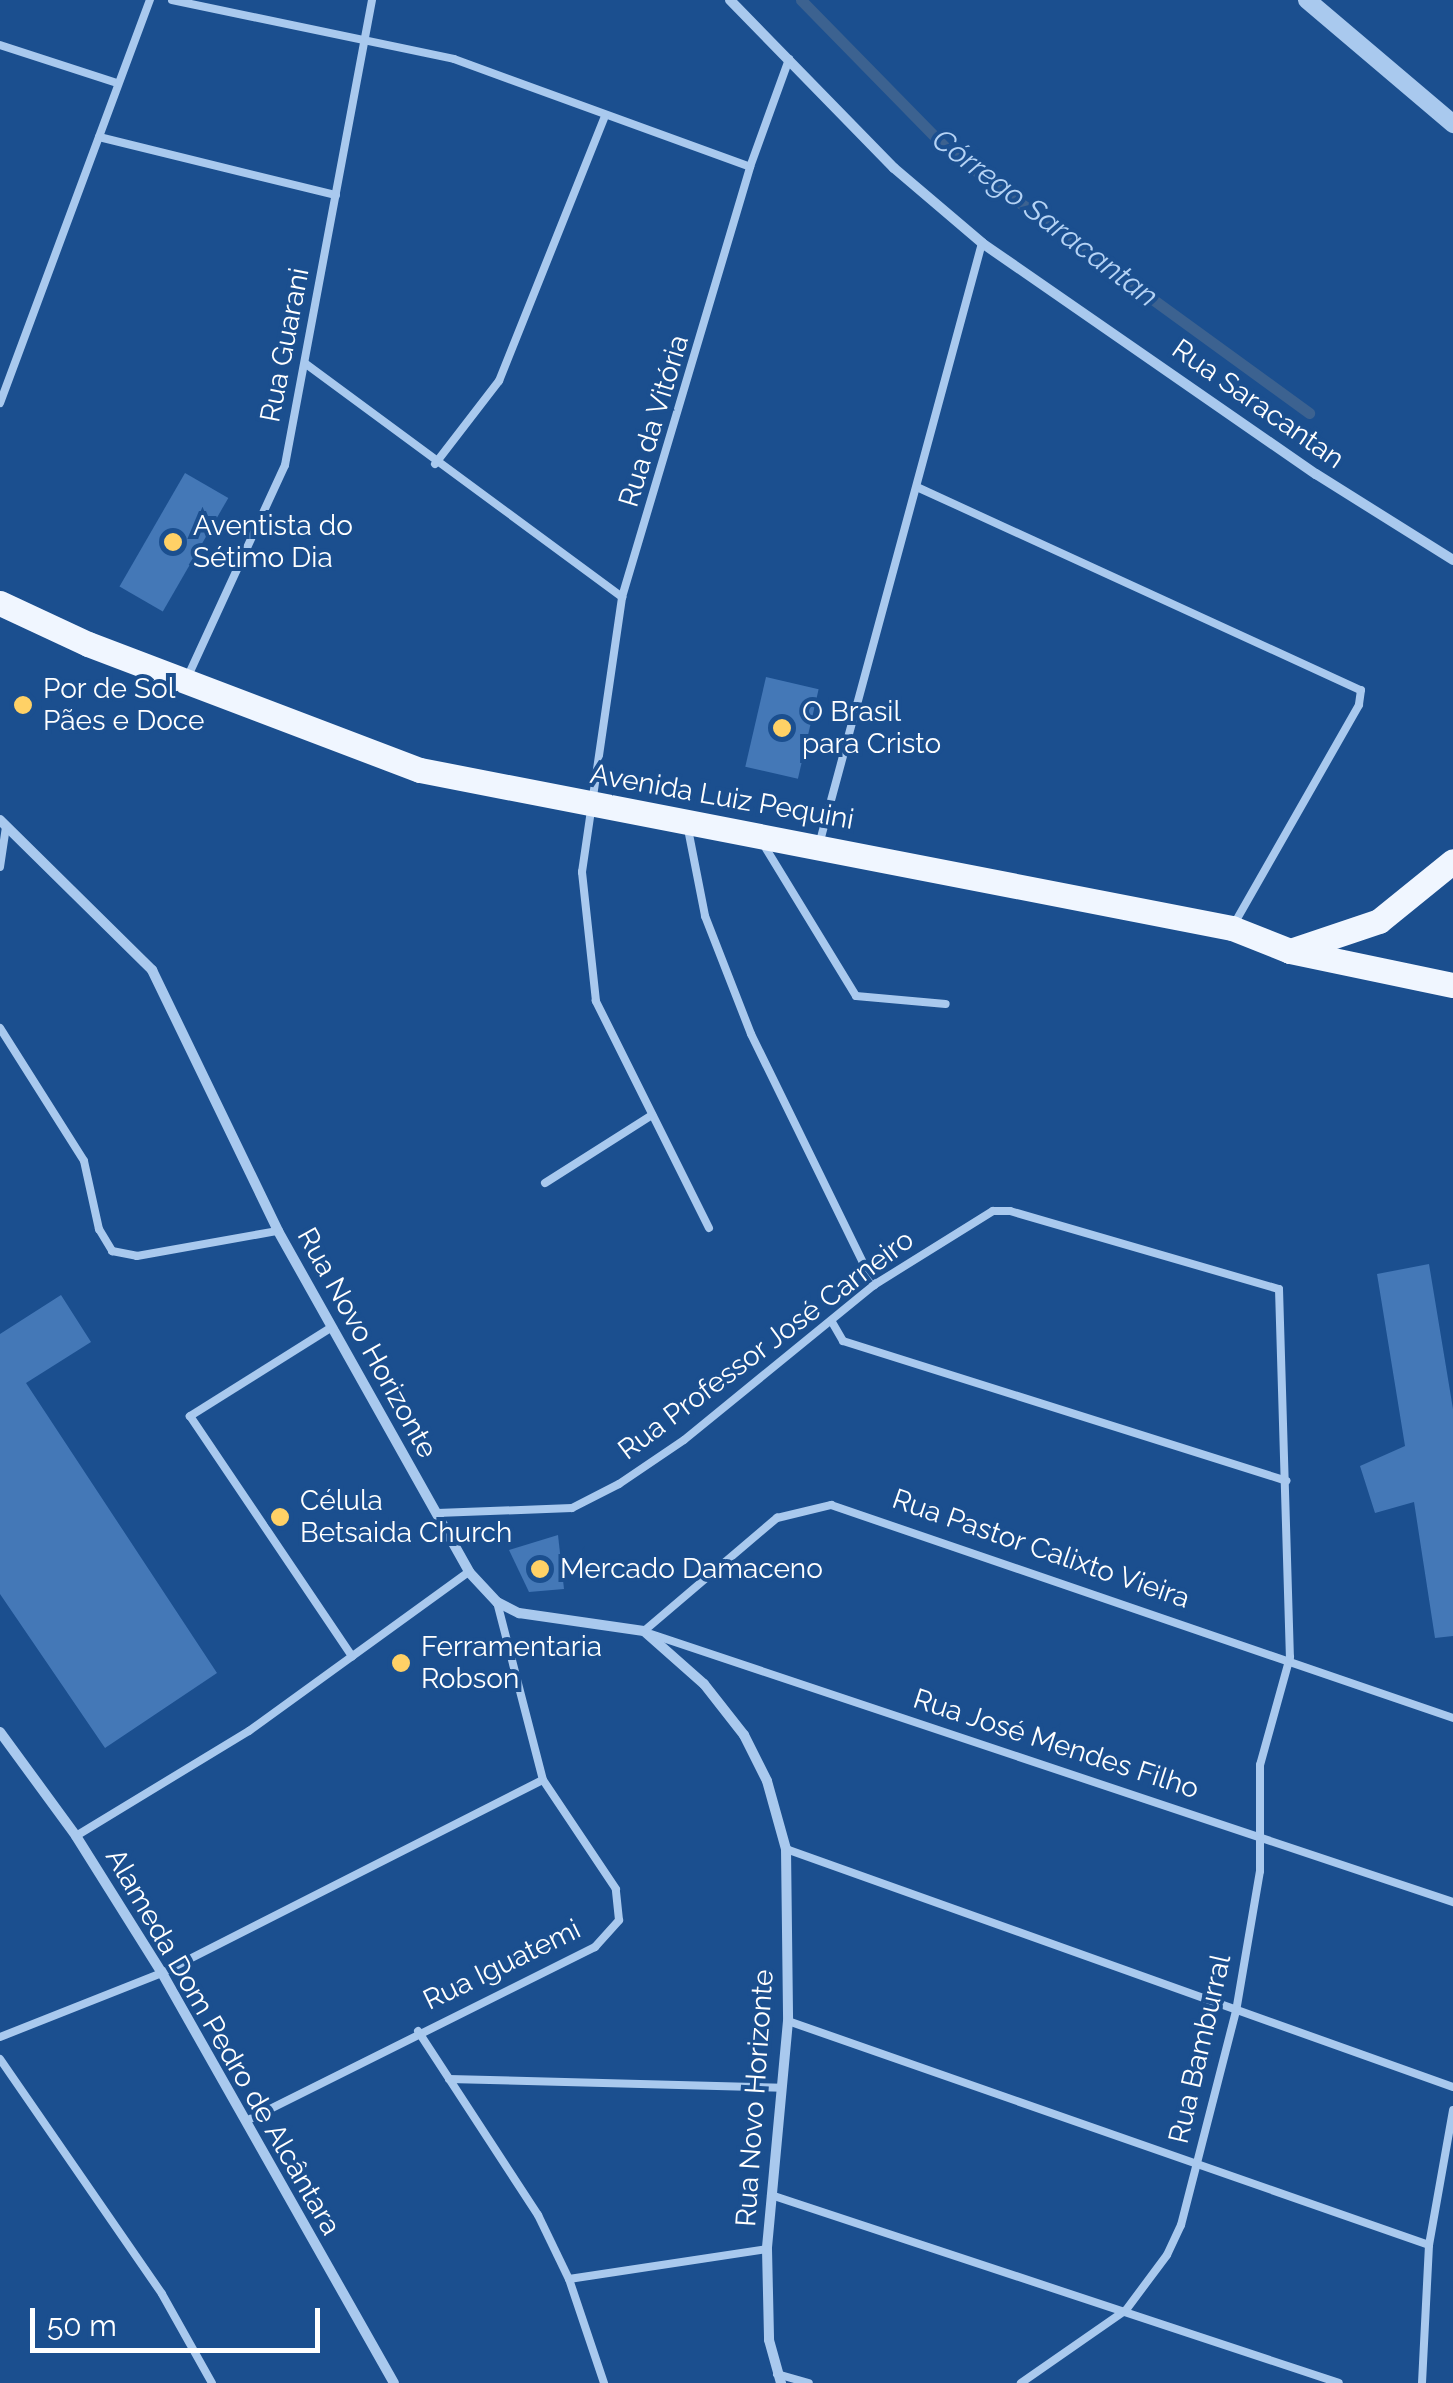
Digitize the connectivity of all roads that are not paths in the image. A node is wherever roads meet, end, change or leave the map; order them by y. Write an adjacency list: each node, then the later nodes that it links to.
1 (150, 0): 9 (lane)
2 (172, 0): 6 (lane)
3 (372, 0): 6 (lane, Rua Guarani)
4 (730, 0): 8 (street, Rua Saracantan)
5 (1307, 0): 11 (street)
6 (364, 36): 10 (lane); 14 (lane, Rua Guarani)
7 (0, 45): 9 (lane)
8 (789, 58): 13 (lane, Rua da Vitória); 15 (street, Rua Saracantan)
9 (117, 82): 12 (lane)
10 (605, 116): 13 (lane); 18 (lane)
11 (1453, 124)
12 (99, 138): 14 (lane); 17 (lane)
13 (750, 167): 21 (lane, Rua da Vitória)
14 (336, 195): 16 (lane, Rua Guarani)
15 (982, 242): 19 (lane); 20 (street, Rua Saracantan)
16 (306, 364): 18 (lane); 23 (lane, Rua Guarani)
17 (0, 403)
18 (435, 464): 21 (lane)
19 (919, 488): 28 (lane); 31 (lane)
20 (1453, 560)
21 (622, 597): 24 (lane, Rua da Vitória)
22 (3, 610): 23 (main road, Avenida Luiz Pequini)
23 (186, 681): 24 (main road, Avenida Luiz Pequini)
24 (588, 803): 25 (main road, Avenida Luiz Pequini); 36 (lane, Rua da Vitória)
25 (686, 822): 27 (main road, Avenida Luiz Pequini); 40 (lane)
26 (3, 823): 30 (lane); 39 (street, Rua Novo Horizonte)
27 (757, 834): 28 (main road, Avenida Luiz Pequini); 34 (lane)
28 (819, 846): 31 (main road, Avenida Luiz Pequini)
29 (1453, 861): 32 (main road)
30 (0, 867)
31 (1232, 928): 32 (main road, Avenida Luiz Pequini)
32 (1290, 951): 33 (main road, Avenida Luiz Pequini)
33 (1453, 985)
34 (946, 1004)
35 (0, 1028): 39 (lane)
36 (652, 1115): 37 (lane); 38 (lane, Rua da Vitória)
37 (545, 1183)
38 (709, 1228)
39 (278, 1231): 42 (street, Rua Novo Horizonte)
40 (874, 1285): 41 (lane, Rua Professor José Carneiro); 43 (lane, Rua Professor José Carneiro)
41 (832, 1322): 43 (lane); 44 (lane, Rua Professor José Carneiro)
42 (332, 1326): 44 (street, Rua Novo Horizonte); 48 (lane)
43 (1286, 1481): 49 (lane, Rua Professor José Carneiro)
44 (437, 1514): 45 (street, Rua Novo Horizonte)
45 (469, 1572): 46 (street, Rua Novo Horizonte); 48 (lane)
46 (497, 1602): 47 (street, Rua Novo Horizonte); 52 (lane, Rua Iguatemi)
47 (644, 1632): 49 (lane, Rua Pastor Calixto Vieira); 54 (lane, Rua José Mendes Filho); 55 (street, Rua Novo Horizonte)
48 (352, 1656): 53 (lane)
49 (1290, 1657): 50 (lane, Rua Pastor Calixto Vieira); 54 (lane, Rua Bamburral)
50 (1453, 1718)
51 (0, 1732): 53 (street, Alameda Dom Pedro de Alcântara)
52 (543, 1780): 57 (lane); 60 (lane, Rua Iguatemi)
53 (76, 1836): 57 (street, Alameda Dom Pedro de Alcântara)
54 (1262, 1836): 56 (lane, Rua José Mendes Filho); 58 (lane, Rua Bamburral)
55 (786, 1849): 58 (lane); 59 (street, Rua Novo Horizonte)
56 (1453, 1902)
57 (162, 1972): 61 (lane); 67 (street, Alameda Dom Pedro de Alcântara)
58 (1236, 2011): 64 (lane); 68 (lane, Rua Bamburral)
59 (788, 2021): 65 (street, Rua Novo Horizonte); 68 (lane)
60 (418, 2031): 63 (lane); 67 (lane, Rua Iguatemi)
61 (0, 2037)
62 (0, 2058): 75 (lane)
63 (449, 2078): 65 (lane); 72 (lane)
64 (1453, 2087)
65 (782, 2088): 69 (street, Rua Novo Horizonte)
66 (1453, 2110): 70 (lane)
67 (248, 2120): 76 (street, Alameda Dom Pedro de Alcântara)
68 (1194, 2168): 70 (lane); 73 (lane, Rua Bamburral)
69 (771, 2195): 71 (street, Rua Novo Horizonte); 73 (lane)
70 (1430, 2245): 81 (lane)
71 (767, 2248): 72 (lane); 74 (street, Rua Novo Horizonte)
72 (569, 2280): 77 (lane)
73 (1126, 2310): 79 (lane, Rua Bamburral); 80 (lane)
74 (779, 2378): 78 (lane)
75 (212, 2383)
76 (394, 2383)
77 (604, 2383)
78 (809, 2383)
79 (1021, 2383)
80 (1339, 2383)
81 (1422, 2383)

